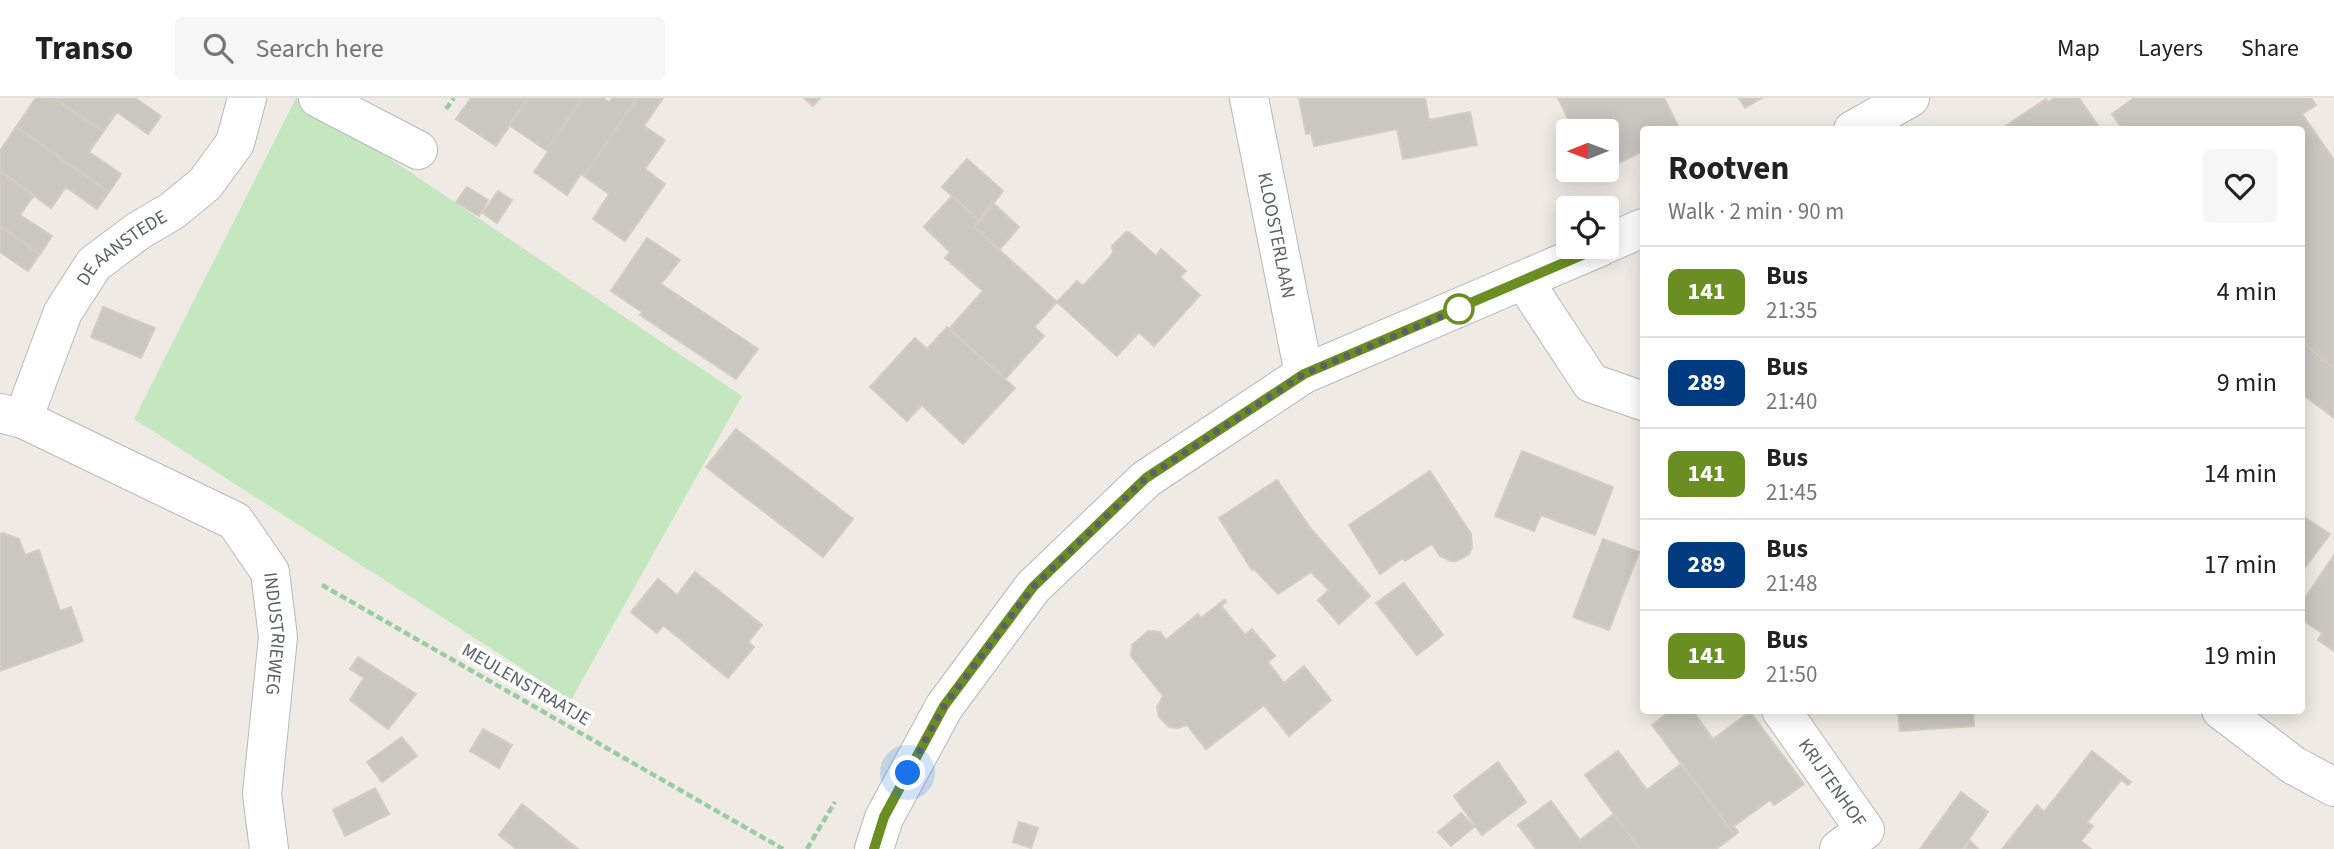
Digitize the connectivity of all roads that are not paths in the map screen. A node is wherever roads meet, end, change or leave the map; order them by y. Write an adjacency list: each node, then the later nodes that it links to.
1 (247, 98): 13 (street, DE AANSTEDE)
2 (318, 98): 6 (street)
3 (1249, 98): 11 (street, KLOOSTERLAAN)
4 (1910, 98): 5 (street)
5 (1860, 126)
6 (418, 150)
7 (1640, 229): 8 (street)
8 (1619, 238)
9 (1573, 259): 10 (street)
10 (1524, 281): 11 (street); 12 (street)
11 (1304, 374): 18 (street)
12 (1640, 400)
13 (11, 416): 17 (street, INDUSTRIEWEG)
14 (1784, 714): 19 (street, KRIJTENHOF)
15 (2226, 714): 16 (street)
16 (2334, 787)
17 (269, 849)
18 (874, 849)
19 (1839, 849)

